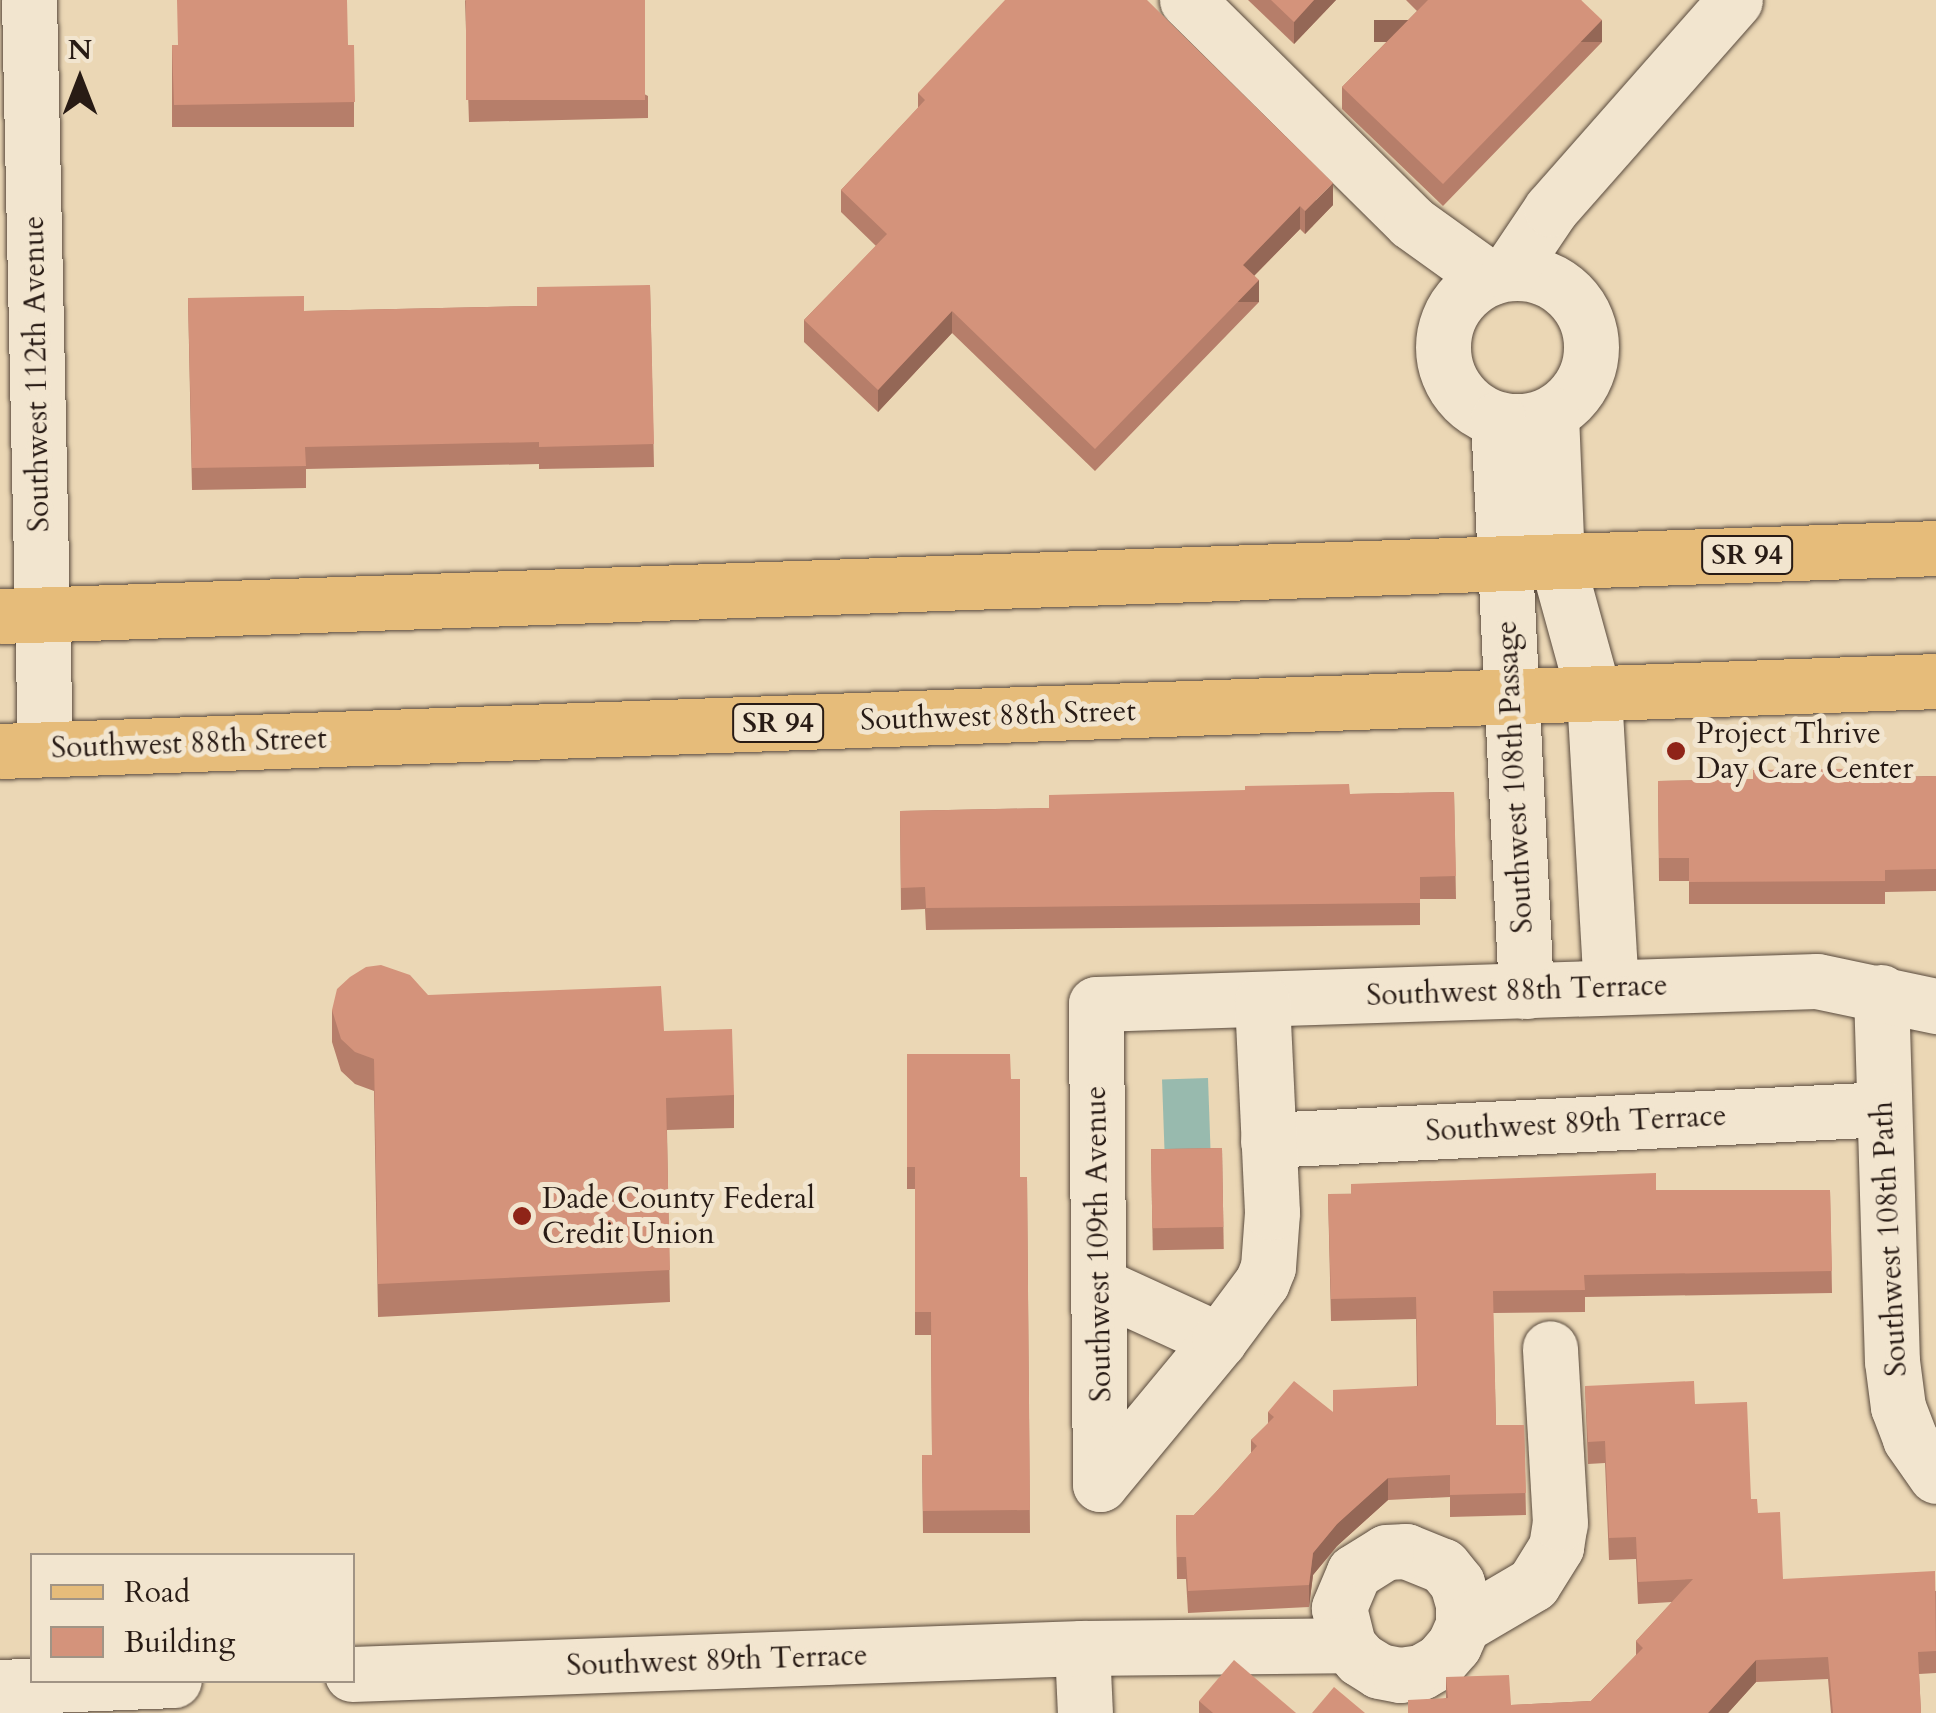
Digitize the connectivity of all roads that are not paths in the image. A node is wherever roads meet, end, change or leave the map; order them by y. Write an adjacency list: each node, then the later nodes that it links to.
1 (29, 0): 8 (street, Southwest 112th Avenue)
2 (1187, 0): 4 (street)
3 (1735, 0): 4 (street)
4 (1499, 275): 5 (street); 5 (street)
5 (1524, 416): 7 (street)
6 (1936, 548): 7 (main road, SR 94)
7 (1531, 562): 8 (main road, SR 94); 10 (street); 11 (street, Southwest 108th Passage)
8 (21, 616): 12 (street, Southwest 112th Avenue)
9 (1936, 681): 10 (main road, Southwest 88th Street / SR 94)
10 (1594, 695): 11 (main road, Southwest 88th Street / SR 94); 14 (street)
11 (1512, 698): 12 (main road, Southwest 88th Street / SR 94); 13 (street, Southwest 108th Passage)
12 (22, 750)
13 (1520, 872): 14 (street); 16 (street, Southwest 108th Passage)
14 (1604, 875): 15 (street)
15 (1611, 987): 16 (street, Southwest 88th Terrace); 17 (street, Southwest 88th Terrace)
16 (1526, 991): 18 (street, Southwest 88th Terrace)
17 (1881, 992): 20 (street, Southwest 88th Terrace); 21 (street, Southwest 108th Path)
18 (1262, 1001): 19 (street, Southwest 88th Terrace); 22 (street)
19 (1096, 1004): 23 (street, Southwest 109th Avenue)
20 (1936, 1006)
21 (1884, 1109): 22 (street, Southwest 89th Terrace); 26 (street, Southwest 108th Path)
22 (1268, 1140): 24 (street)
23 (1101, 1286): 24 (street); 24 (street, Southwest 109th Avenue)
24 (1220, 1340)
25 (1550, 1348): 27 (street)
26 (1936, 1476)
27 (1462, 1625): 28 (street); 28 (street)
28 (1348, 1645): 29 (street, Southwest 89th Terrace)
29 (1082, 1648): 30 (street, Southwest 89th Terrace); 33 (street)
30 (355, 1674)
31 (99, 1683): 32 (street)
32 (0, 1687)
33 (1085, 1713)

